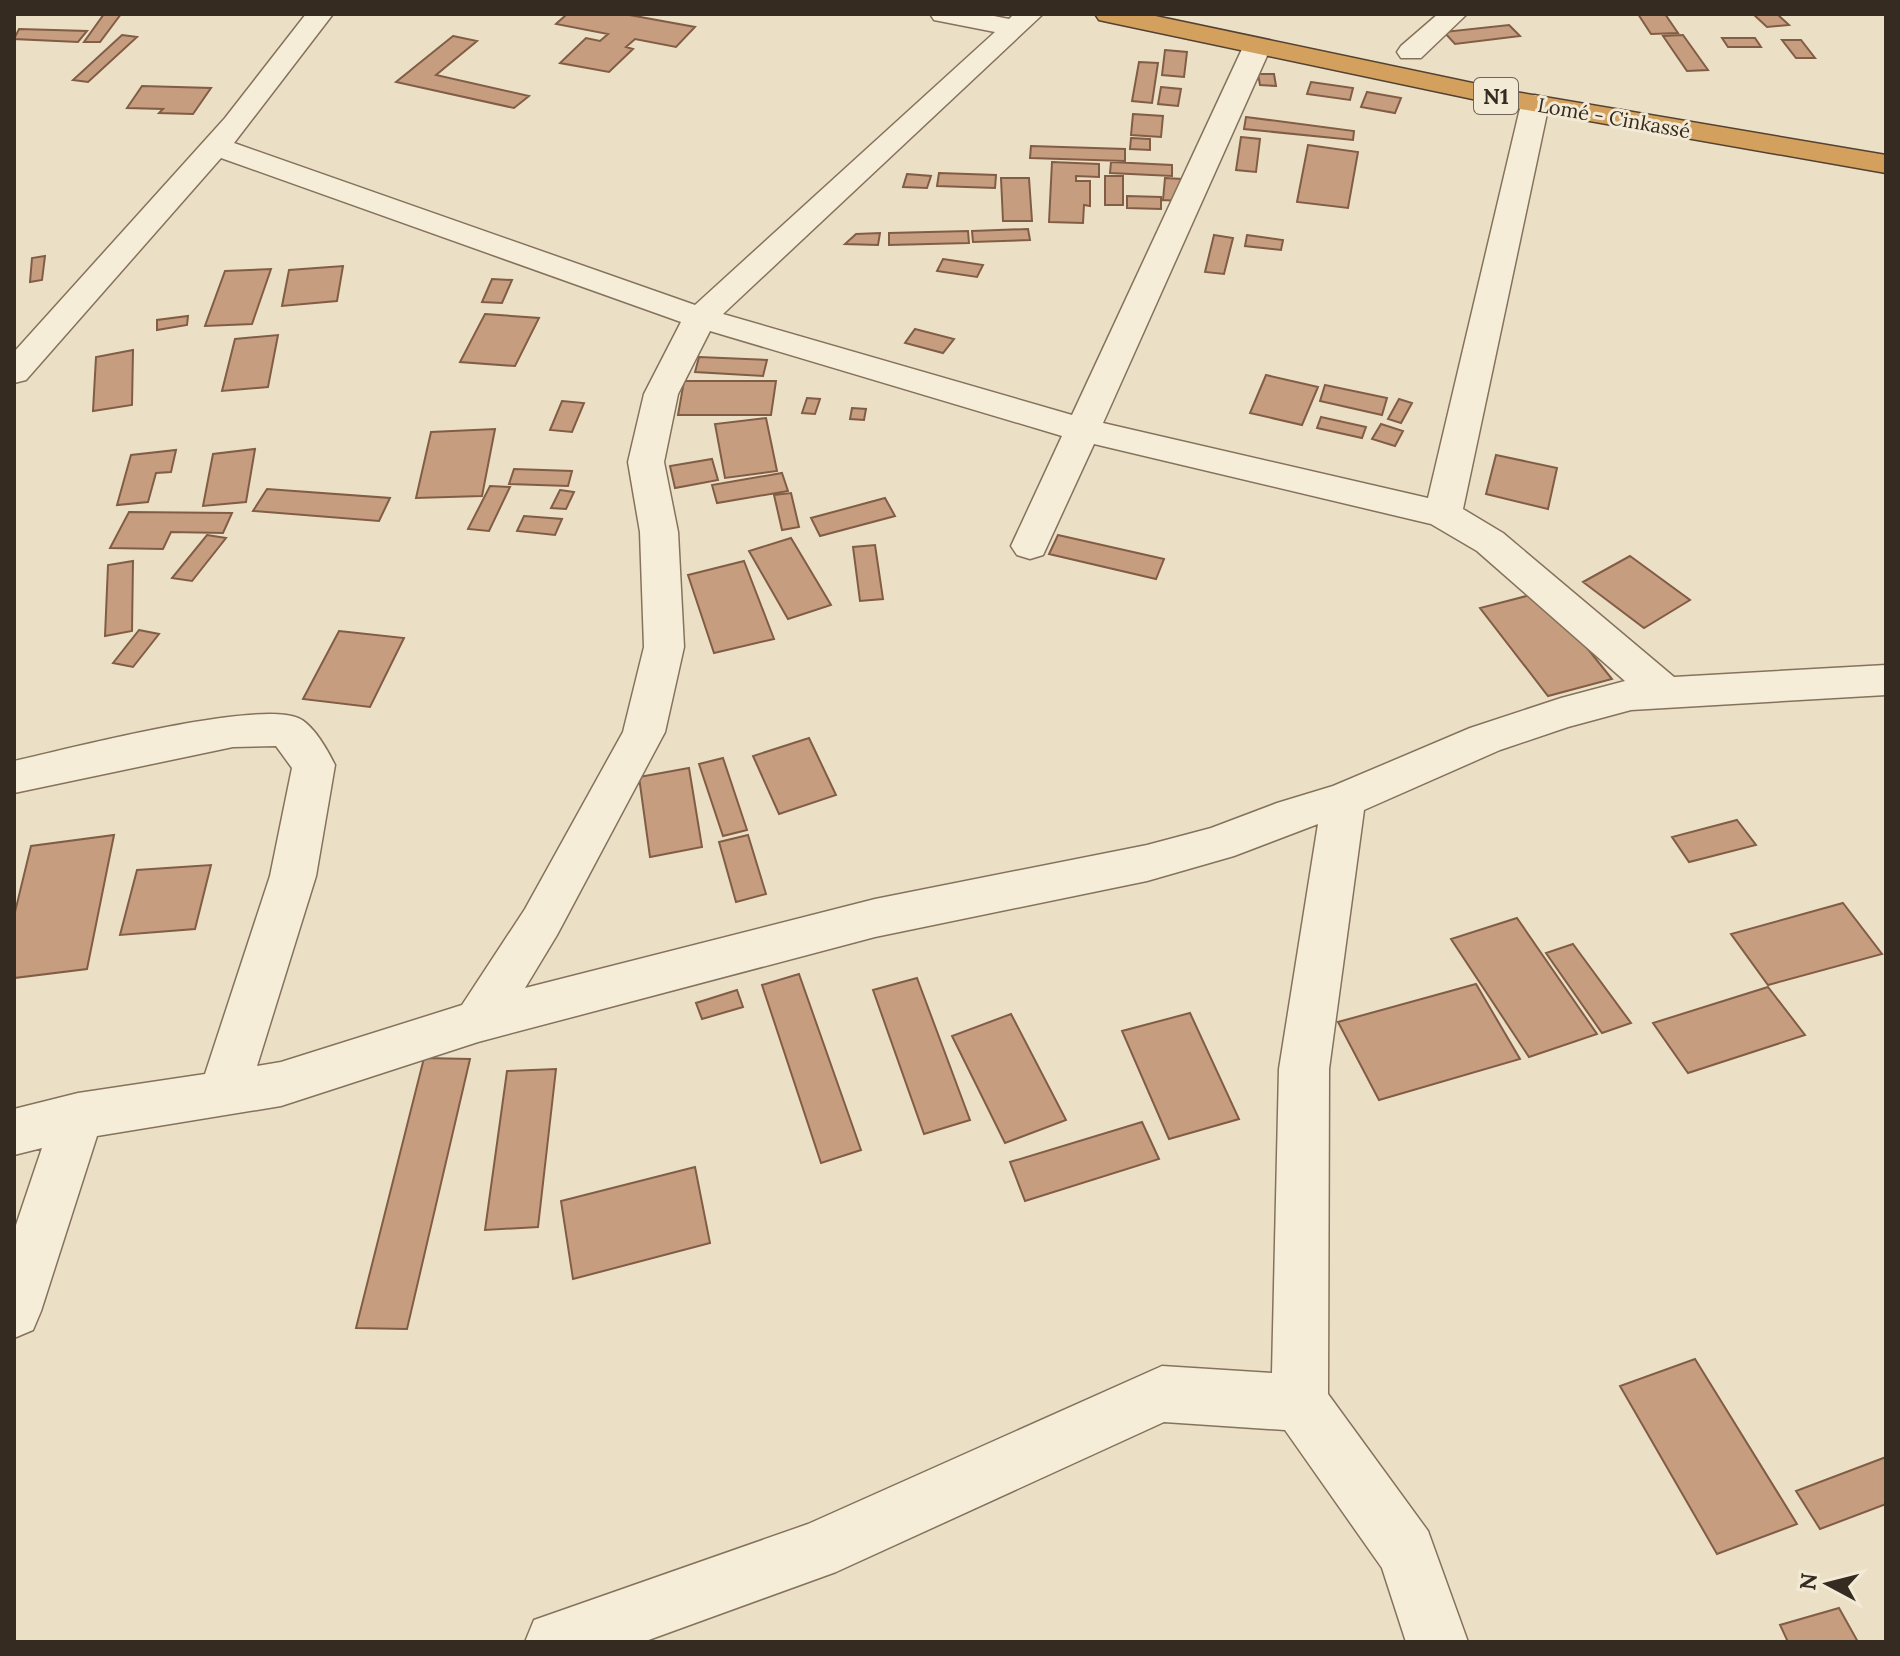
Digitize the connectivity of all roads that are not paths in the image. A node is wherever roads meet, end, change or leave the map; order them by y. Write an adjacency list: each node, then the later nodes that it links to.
1 (320, 14): 11 (street)
2 (943, 14): 6 (street)
3 (1108, 14): 7 (highway, Lomé - Cinkassé / N1)
4 (1225, 14): 8 (highway, Lomé - Cinkassé / N1)
5 (1454, 14): 8 (street)
6 (1023, 21): 13 (street)
7 (1257, 47): 9 (highway, Lomé - Cinkassé / N1); 15 (street)
8 (1411, 52): 10 (highway, Lomé - Cinkassé / N1)
9 (1535, 104): 10 (highway, Lomé - Cinkassé / N1); 16 (street)
10 (1650, 106): 12 (highway, Lomé - Cinkassé / N1)
11 (215, 146): 13 (street); 14 (street)
12 (1886, 164)
13 (700, 318): 15 (street); 22 (street)
14 (14, 373)
15 (1083, 430): 16 (street); 17 (street)
16 (1443, 514): 19 (street)
17 (1030, 546)
18 (1886, 680): 19 (street)
19 (1664, 692): 21 (street)
20 (14, 777): 23 (street)
21 (1344, 800): 22 (street); 27 (street)
22 (478, 1021): 23 (street)
23 (224, 1091): 24 (street)
24 (78, 1116): 25 (street); 26 (street)
25 (14, 1132)
26 (14, 1311)
27 (1300, 1403): 28 (street); 29 (street)
28 (556, 1642)
29 (1437, 1642)

